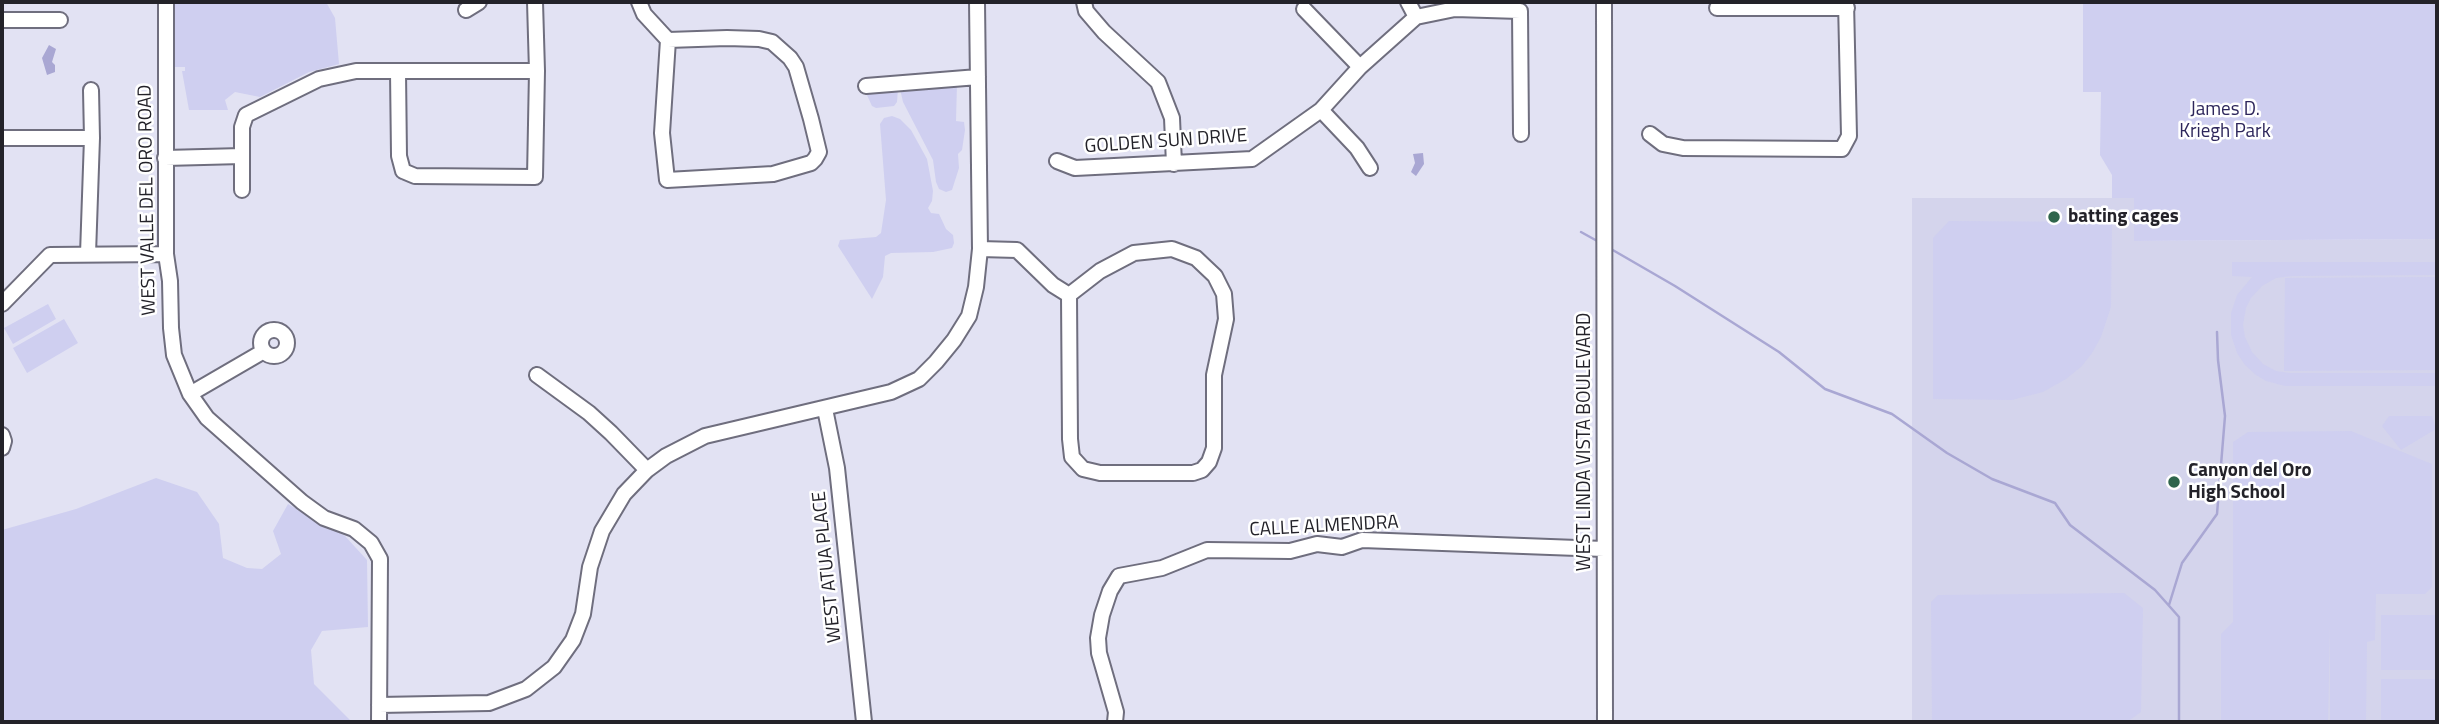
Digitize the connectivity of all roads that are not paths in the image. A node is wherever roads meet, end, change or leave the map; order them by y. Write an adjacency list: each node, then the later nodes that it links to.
1 (166, 2): 28 (street, WEST VALLE DEL ORO ROAD)
2 (535, 2): 17 (street)
3 (639, 2): 15 (street)
4 (976, 2): 18 (street)
5 (1084, 2): 30 (street)
6 (1408, 2): 12 (street)
7 (1414, 2): 12 (street)
8 (1604, 2): 45 (street, WEST LINDA VISTA BOULEVARD)
9 (1847, 5): 10 (street); 24 (street)
10 (1717, 8)
11 (1304, 9): 16 (street)
12 (1416, 17): 16 (street, GOLDEN SUN DRIVE); 23 (street)
13 (2, 20): 14 (street)
14 (60, 20)
15 (667, 40): 15 (street)
16 (1360, 67): 22 (street, GOLDEN SUN DRIVE)
17 (537, 71): 19 (street); 19 (street)
18 (978, 71): 20 (street); 33 (street)
19 (398, 72): 27 (street)
20 (866, 86)
21 (91, 90): 26 (street)
22 (1321, 110): 30 (street, GOLDEN SUN DRIVE); 31 (street)
23 (1521, 134)
24 (1650, 134)
25 (2, 138): 26 (street)
26 (92, 138): 34 (street)
27 (242, 156): 28 (street); 32 (street)
28 (165, 158): 35 (street, WEST VALLE DEL ORO ROAD)
29 (1057, 161): 30 (street, GOLDEN SUN DRIVE)
30 (1174, 164)
31 (1370, 168)
32 (242, 190)
33 (980, 249): 36 (street); 41 (street)
34 (88, 254): 35 (street); 37 (street)
35 (166, 254): 40 (street, WEST VALLE DEL ORO ROAD)
36 (1069, 295): 36 (street)
37 (2, 304)
38 (264, 351): 40 (street)
39 (537, 375): 44 (street)
40 (190, 394): 46 (street, WEST VALLE DEL ORO ROAD)
41 (825, 409): 44 (street); 48 (street, WEST ATUA PLACE)
42 (2, 435): 43 (street)
43 (2, 448)
44 (647, 470): 46 (street)
45 (1604, 549): 49 (street, CALLE ALMENDRA); 50 (street, WEST LINDA VISTA BOULEVARD)
46 (379, 705): 47 (street, WEST VALLE DEL ORO ROAD)
47 (379, 722)
48 (864, 722)
49 (1115, 722)
50 (1605, 722)

